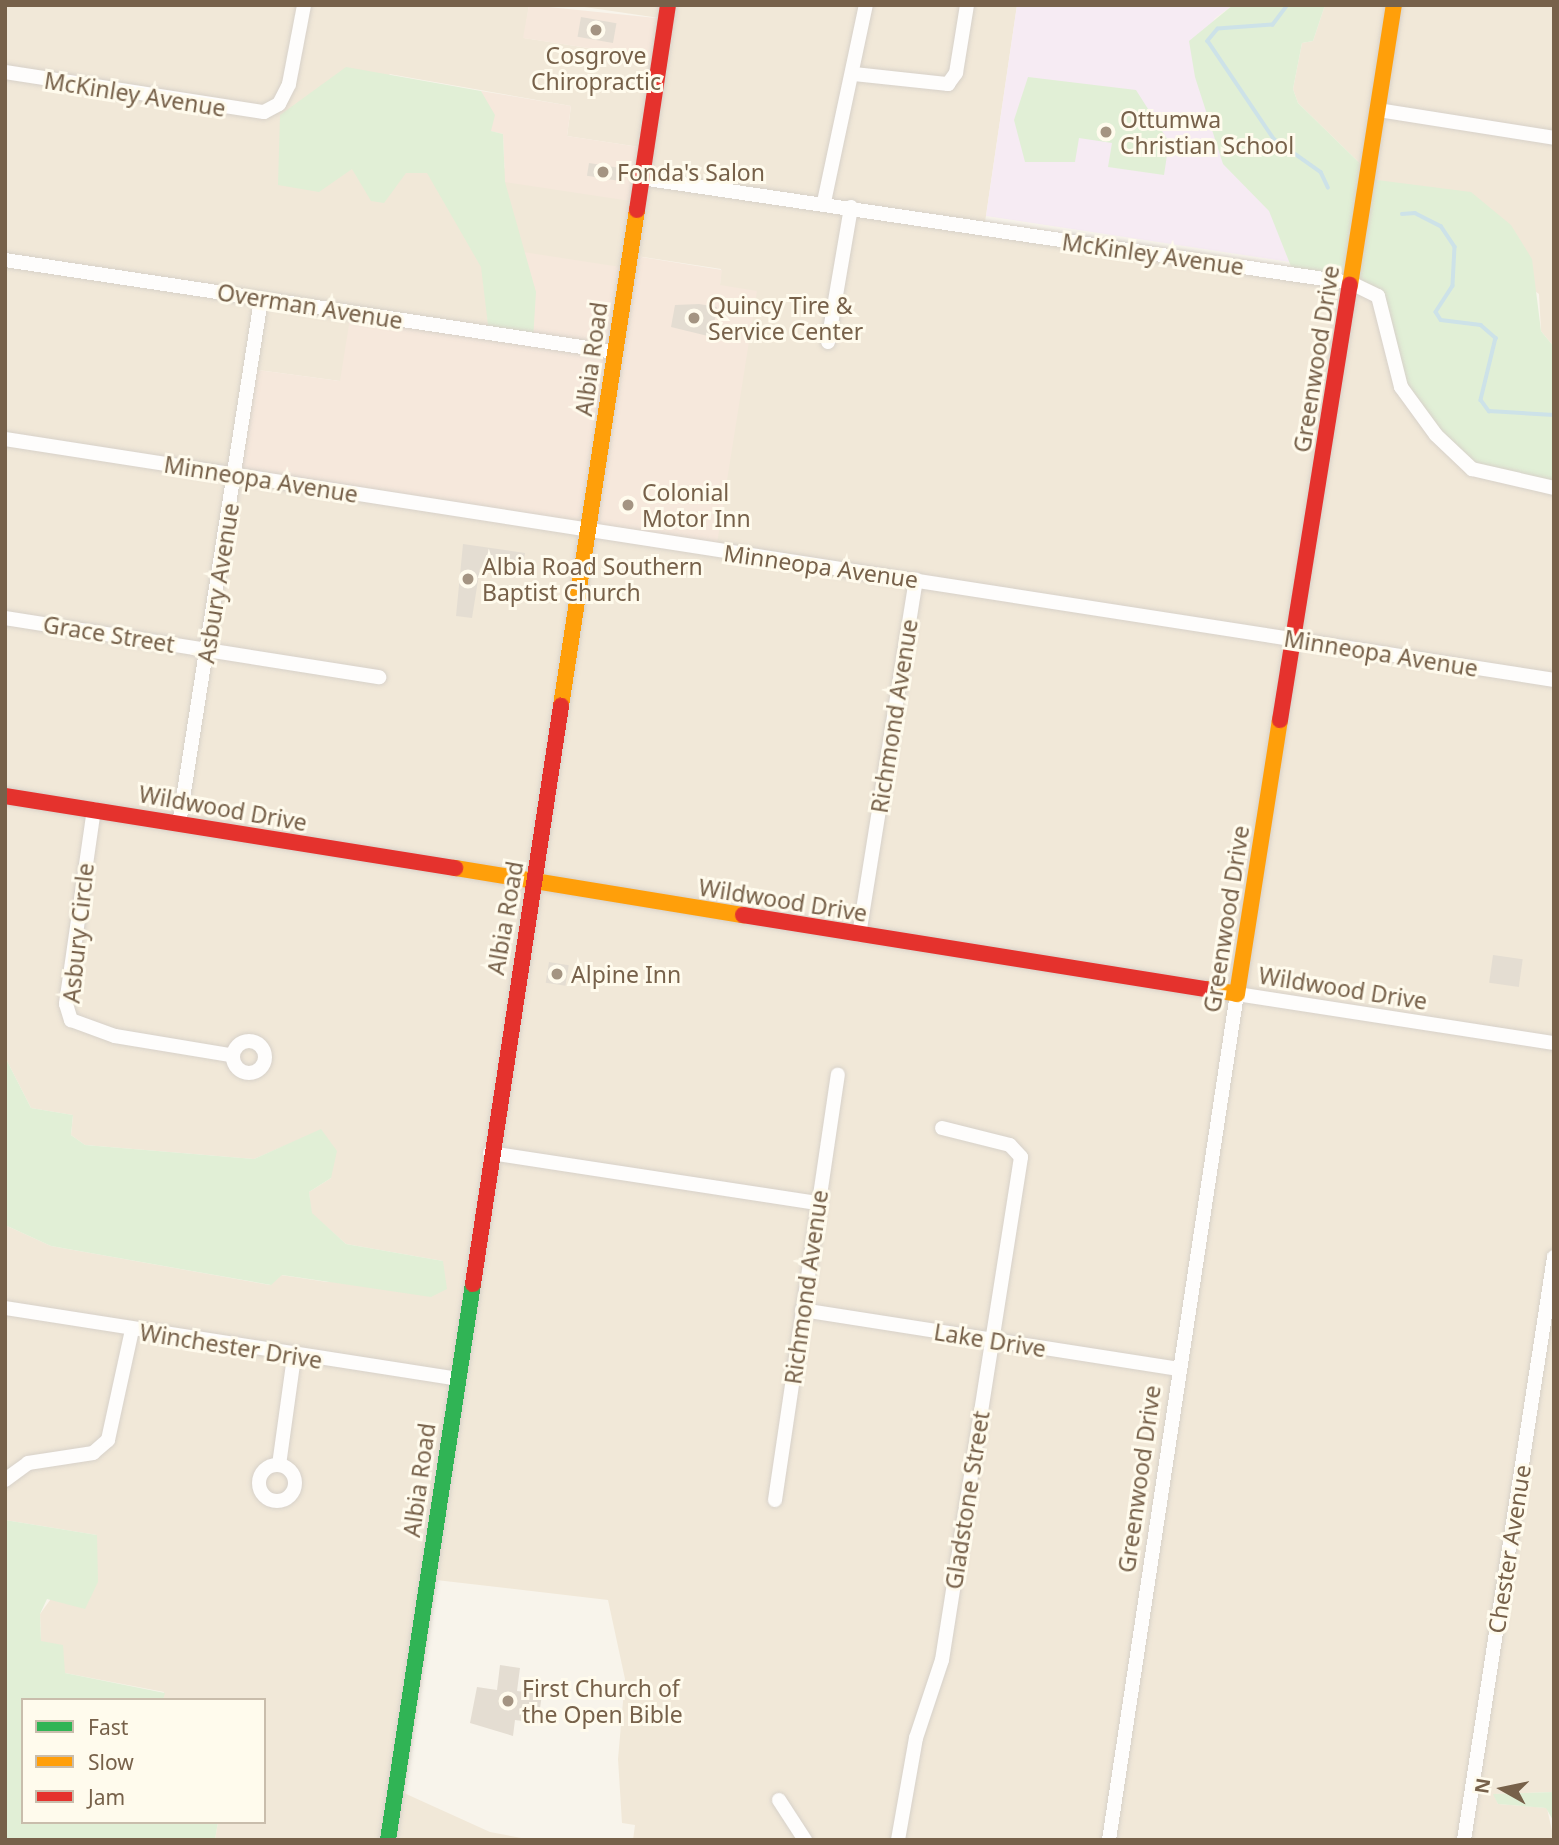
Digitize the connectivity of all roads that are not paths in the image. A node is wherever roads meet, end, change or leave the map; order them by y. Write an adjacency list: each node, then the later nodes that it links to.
1 (304, 5): 6 (street, McKinley Avenue)
2 (668, 5): 10 (street, Albia Road)
3 (866, 5): 7 (street)
4 (967, 5): 7 (street)
5 (1394, 5): 8 (street, Greenwood Drive)
6 (5, 72)
7 (854, 74): 11 (street)
8 (1378, 110): 9 (street); 14 (street, Greenwood Drive)
9 (1554, 138)
10 (641, 178): 11 (street, McKinley Avenue); 17 (street, Albia Road)
11 (824, 202): 12 (street, McKinley Avenue)
12 (851, 207): 14 (street, McKinley Avenue); 16 (street)
13 (5, 260): 15 (street, Overman Avenue)
14 (1352, 283): 20 (street, McKinley Avenue); 24 (street, Greenwood Drive)
15 (261, 300): 17 (street, Overman Avenue); 19 (street, Asbury Avenue)
16 (828, 342)
17 (615, 352): 21 (street, Albia Road)
18 (5, 439): 19 (street, Minneopa Avenue)
19 (236, 474): 21 (street, Minneopa Avenue); 25 (street, Asbury Avenue)
20 (1554, 488)
21 (588, 531): 22 (street, Minneopa Avenue); 31 (street, Albia Road)
22 (916, 580): 24 (street, Minneopa Avenue); 32 (street, Richmond Avenue)
23 (5, 618): 25 (street, Grace Street)
24 (1293, 640): 27 (street, Minneopa Avenue); 33 (street, Greenwood Drive)
25 (206, 650): 26 (street, Grace Street); 30 (street, Asbury Avenue)
26 (379, 677)
27 (1554, 680)
28 (5, 796): 29 (street, Wildwood Drive)
29 (94, 809): 30 (street, Wildwood Drive); 35 (street, Asbury Circle)
30 (179, 824): 31 (street, Wildwood Drive)
31 (536, 883): 32 (street, Wildwood Drive); 38 (street, Albia Road)
32 (859, 935): 33 (street, Wildwood Drive)
33 (1237, 994): 34 (street, Wildwood Drive); 46 (street, Greenwood Drive)
34 (1554, 1043)
35 (230, 1055)
36 (838, 1075): 39 (street, Richmond Avenue)
37 (942, 1128): 44 (street, Gladstone Street)
38 (490, 1153): 39 (street); 47 (street, Albia Road)
39 (818, 1203): 42 (street, Richmond Avenue)
40 (1554, 1257): 56 (street, Chester Avenue)
41 (5, 1308): 43 (street, Winchester Drive)
42 (802, 1310): 44 (street, Lake Drive); 50 (street, Richmond Avenue)
43 (132, 1330): 45 (street, Winchester Drive); 49 (street)
44 (993, 1340): 46 (street, Lake Drive); 54 (street, Gladstone Street)
45 (294, 1357): 47 (street, Winchester Drive); 48 (street)
46 (1178, 1369): 55 (street, Greenwood Drive)
47 (457, 1379): 52 (street, Albia Road)
48 (279, 1465)
49 (5, 1480)
50 (775, 1500)
51 (779, 1800): 53 (street)
52 (388, 1840)
53 (805, 1840)
54 (898, 1840)
55 (1109, 1840)
56 (1464, 1840)

